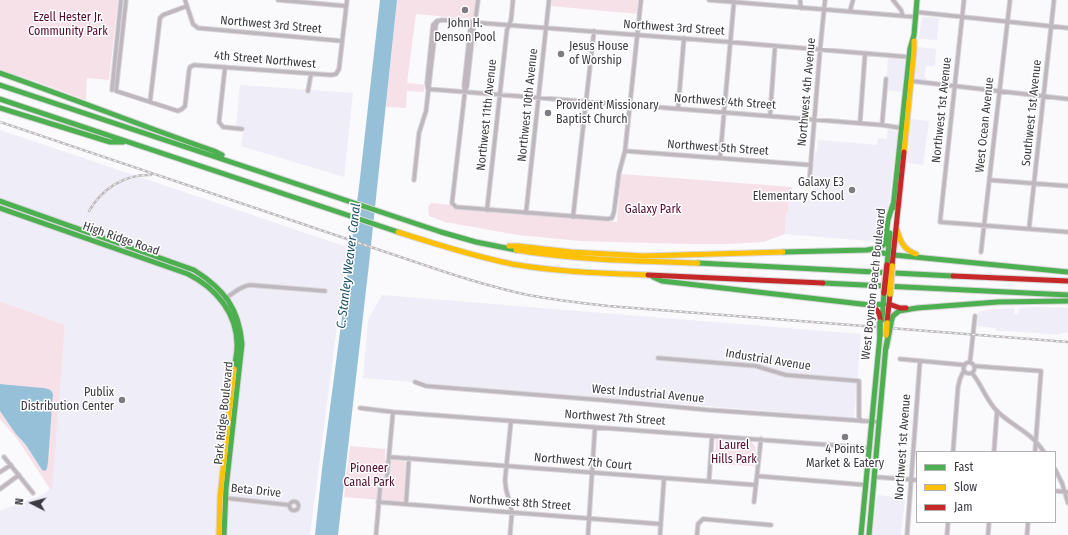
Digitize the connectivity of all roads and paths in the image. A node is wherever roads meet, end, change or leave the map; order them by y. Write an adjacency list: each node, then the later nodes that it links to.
1 (121, 0): 55 (street)
2 (126, 0): 55 (street)
3 (185, 0): 23 (street)
4 (278, 0): 19 (street)
5 (346, 0): 24 (street)
6 (478, 0): 32 (street)
7 (513, 0): 33 (street, Northwest 11th Avenue)
8 (549, 0): 35 (street, Northwest 10th Avenue)
9 (641, 0): 38 (street)
10 (709, 0): 20 (street)
11 (800, 0): 25 (street)
12 (825, 0): 26 (street, Northwest 4th Avenue)
13 (854, 0): 27 (street)
14 (894, 0): 29 (street)
15 (918, 0): 28 (main road, West Boynton Beach Boulevard)
16 (964, 0): 30 (street, Northwest 1st Avenue)
17 (1010, 0): 31 (street, West Ocean Avenue)
18 (1054, 0): 34 (street, Southwest 1st Avenue)
19 (312, 1): 24 (street)
20 (728, 1): 21 (street)
21 (734, 1): 22 (street); 42 (street)
22 (742, 1): 25 (street)
23 (187, 6): 41 (street, Northwest 3rd Street); 65 (street)
24 (346, 6): 41 (street)
25 (801, 8): 26 (street)
26 (824, 10): 27 (street); 44 (street, Northwest 4th Avenue)
27 (850, 11): 29 (street)
28 (916, 14): 29 (street); 30 (street); 39 (main road, West Boynton Beach Boulevard)
29 (903, 16)
30 (962, 17): 31 (street); 53 (street, Northwest 1st Avenue)
31 (1007, 22): 34 (street); 58 (street, West Ocean Avenue)
32 (473, 23): 33 (street, Northwest 3rd Street); 54 (street, Northwest 3rd Street); 57 (street)
33 (509, 25): 35 (street, Northwest 3rd Street); 59 (street, Northwest 11th Avenue)
34 (1051, 27): 36 (street); 60 (street, Southwest 1st Avenue)
35 (546, 28): 37 (street, Northwest 3rd Street); 61 (street, Northwest 10th Avenue)
36 (1068, 28)
37 (594, 31): 38 (street, Northwest 3rd Street); 64 (street)
38 (638, 35): 40 (street, Northwest 3rd Street); 66 (street)
39 (914, 35): 46 (main road, West Boynton Beach Boulevard); 51 (main road, West Boynton Beach Boulevard)
40 (684, 38): 42 (street, Northwest 3rd Street); 68 (street)
41 (342, 41): 49 (street, 4th Street Northwest)
42 (729, 42): 43 (street, Northwest 3rd Street); 69 (street)
43 (775, 46): 44 (street, Northwest 3rd Street); 70 (street)
44 (820, 50): 45 (street, Northwest 3rd Street); 71 (street, Northwest 4th Avenue)
45 (865, 54): 46 (street, Northwest 3rd Street); 72 (street)
46 (909, 57): 74 (main road, West Boynton Beach Boulevard)
47 (225, 67): 49 (street, 4th Street Northwest); 65 (street, 4th Street Northwest); 75 (street)
48 (0, 73): 80 (main road)
49 (311, 74): 56 (street)
50 (886, 79): 73 (street)
51 (911, 81): 53 (street); 79 (main road, West Boynton Beach Boulevard)
52 (0, 84): 80 (main road)
53 (955, 87): 58 (street); 93 (street, Northwest 1st Avenue)
54 (428, 89): 57 (street, Northwest 4th Street); 82 (street)
55 (114, 90): 65 (street)
56 (308, 91)
57 (465, 91): 59 (street, Northwest 4th Street); 90 (street)
58 (999, 91): 60 (street); 83 (street, West Ocean Avenue)
59 (500, 95): 61 (street, Northwest 4th Street); 90 (street, Northwest 11th Avenue)
60 (1043, 96): 63 (street); 84 (street, Southwest 1st Avenue)
61 (538, 98): 64 (street, Northwest 4th Street); 91 (street, Northwest 10th Avenue)
62 (0, 99): 76 (main road)
63 (1068, 99)
64 (586, 101): 66 (street, Northwest 4th Street); 92 (street)
65 (150, 102)
66 (630, 105): 68 (street, Northwest 4th Street); 77 (street)
67 (0, 108): 76 (main road)
68 (678, 109): 69 (street, Northwest 4th Street)
69 (724, 112): 70 (street, Northwest 4th Street); 78 (street)
70 (770, 116): 71 (street, Northwest 4th Street)
71 (815, 120): 72 (street, Northwest 4th Street); 81 (street, Northwest 4th Avenue)
72 (860, 123): 73 (street, Northwest 4th Street)
73 (882, 125): 74 (street, Northwest 4th Street)
74 (901, 128): 79 (main road); 88 (main road, West Boynton Beach Boulevard)
75 (242, 129)
76 (131, 142): 104 (main road)
77 (625, 151): 78 (street, Northwest 5th Street); 92 (street)
78 (720, 158): 81 (street, Northwest 5th Street)
79 (903, 161): 95 (main road, West Boynton Beach Boulevard)
80 (240, 165): 98 (main road)
81 (811, 166): 85 (street, Northwest 4th Avenue)
82 (414, 180)
83 (989, 180): 84 (street); 93 (street, West Ocean Avenue)
84 (1034, 183): 86 (street); 94 (street, Southwest 1st Avenue)
85 (809, 185)
86 (1068, 186)
87 (0, 202): 96 (main road, High Ridge Road)
88 (893, 204): 99 (main road); 101 (main road, West Boynton Beach Boulevard)
89 (0, 208): 96 (main road, High Ridge Road)
90 (487, 210): 91 (street)
91 (526, 213): 92 (street)
92 (573, 217)
93 (985, 225): 94 (street); 100 (street, West Ocean Avenue)
94 (1030, 229): 97 (street)
95 (896, 230): 101 (main road, West Boynton Beach Boulevard); 102 (main road)
96 (75, 231): 108 (main road, High Ridge Road)
97 (1068, 232)
98 (494, 246): 99 (main road); 105 (main road)
99 (867, 250): 101 (main road)
100 (981, 252)
101 (891, 254): 102 (main road); 111 (main road, West Boynton Beach Boulevard, bridge)
102 (936, 259): 103 (main road)
103 (1068, 272)
104 (648, 275): 107 (main road); 110 (main road)
105 (1068, 281)
106 (325, 291): 108 (street)
107 (1068, 295)
108 (225, 299): 164 (main road, Park Ridge Boulevard)
109 (1068, 301): 112 (main road)
110 (870, 304): 111 (main road); 114 (main road)
111 (886, 304): 112 (main road); 114 (main road, West Boynton Beach Boulevard)
112 (917, 308): 114 (main road)
113 (975, 316): 118 (street)
114 (885, 322): 129 (main road, West Boynton Beach Boulevard, bridge); 130 (main road, West Boynton Beach Boulevard, bridge)
115 (658, 358): 128 (street, Industrial Avenue)
116 (900, 359): 117 (street)
117 (920, 361): 119 (street); 154 (street, Northwest 1st Avenue)
118 (970, 362): 119 (street); 120 (street)
119 (965, 364): 121 (street)
120 (974, 366): 122 (street); 134 (street)
121 (964, 370): 122 (street); 136 (street)
122 (972, 373): 125 (street)
123 (415, 382): 128 (street, West Industrial Avenue)
124 (360, 408): 126 (street, Northwest 7th Street)
125 (997, 411): 134 (street); 137 (street)
126 (393, 412): 127 (street, Northwest 7th Street); 141 (street)
127 (511, 421): 131 (street, Northwest 7th Street); 145 (street)
128 (861, 421): 129 (street, West Industrial Avenue)
129 (872, 422): 130 (street, West Industrial Avenue); 135 (main road, West Boynton Beach Boulevard)
130 (879, 422): 152 (main road, West Boynton Beach Boulevard)
131 (595, 427): 132 (street, Northwest 7th Street); 148 (street)
132 (712, 436): 133 (street, Northwest 7th Street); 156 (street)
133 (761, 439): 135 (street, Northwest 7th Street); 150 (street)
134 (1035, 441): 138 (street); 139 (street)
135 (870, 448): 143 (main road, West Boynton Beach Boulevard)
136 (953, 451)
137 (994, 451)
138 (1034, 451)
139 (1043, 451)
140 (4, 457): 144 (street)
141 (389, 457): 142 (street); 151 (street)
142 (409, 458): 145 (street, Northwest 7th Court); 168 (street)
143 (868, 465): 158 (main road, West Boynton Beach Boulevard); 170 (main road)
144 (11, 466): 146 (street); 149 (street)
145 (507, 466): 148 (street, Northwest 7th Court); 171 (street)
146 (0, 471)
147 (1056, 471): 162 (street)
148 (592, 472): 153 (street, Northwest 7th Court); 172 (street)
149 (19, 475): 160 (street); 163 (street)
150 (757, 476): 157 (street); 158 (street)
151 (387, 477)
152 (875, 477): 154 (street); 170 (main road, West Boynton Beach Boulevard)
153 (664, 479): 156 (street, Northwest 7th Court); 176 (street)
154 (910, 479): 155 (street); 187 (street, Northwest 1st Avenue)
155 (916, 480)
156 (709, 481): 157 (street, Northwest 7th Court)
157 (756, 485): 166 (street)
158 (866, 485): 185 (main road, West Boynton Beach Boulevard)
159 (380, 489): 165 (street)
160 (0, 490)
161 (1056, 491): 162 (street)
162 (1066, 492): 167 (street)
163 (33, 493)
164 (223, 498): 169 (street, Beta Drive); 178 (main road, Park Ridge Boulevard); 179 (main road, Park Ridge Boulevard)
165 (378, 502): 168 (street, Northwest 8th Street); 180 (street)
166 (754, 502)
167 (1068, 503)
168 (406, 504): 171 (street, Northwest 8th Street)
169 (289, 505)
170 (872, 505): 186 (main road, West Boynton Beach Boulevard)
171 (512, 512): 172 (street, Northwest 8th Street); 181 (street)
172 (588, 518): 176 (street, Northwest 8th Street); 182 (street)
173 (948, 523): 188 (street)
174 (988, 523): 189 (street)
175 (1028, 523): 190 (street)
176 (660, 524): 183 (street)
177 (771, 525): 184 (street)
178 (219, 535)
179 (224, 535)
180 (376, 535)
181 (510, 535)
182 (588, 535)
183 (660, 535)
184 (697, 535)
185 (861, 535)
186 (869, 535)
187 (906, 535)
188 (947, 535)
189 (988, 535)
190 (1027, 535)

